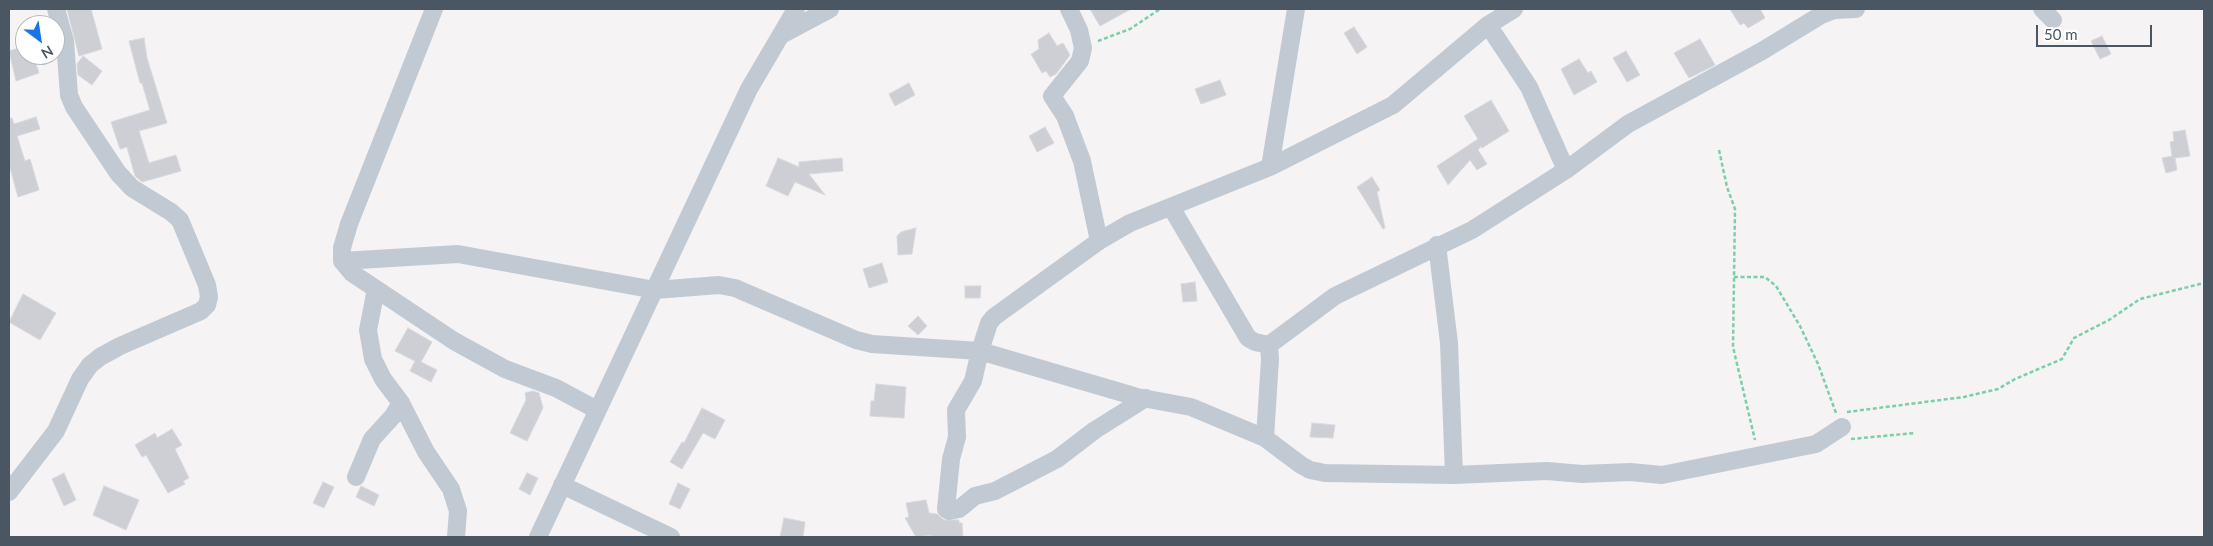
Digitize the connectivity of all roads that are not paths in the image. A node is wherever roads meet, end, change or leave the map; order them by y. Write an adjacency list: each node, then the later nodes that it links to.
1 (56, 9): 29 (street)
2 (434, 9): 16 (street)
3 (796, 9): 10 (street)
4 (830, 9): 10 (street)
5 (1069, 9): 14 (street)
6 (1296, 9): 11 (street)
7 (1514, 9): 9 (street)
8 (1856, 9): 12 (street)
9 (1488, 25): 11 (street); 12 (street)
10 (781, 35): 18 (street)
11 (1270, 166): 13 (street)
12 (1566, 170): 15 (street)
13 (1171, 208): 14 (street); 19 (street)
14 (1099, 241): 20 (street)
15 (1437, 245): 19 (street); 26 (street)
16 (342, 261): 17 (street); 18 (street)
17 (376, 289): 22 (street); 23 (street)
18 (655, 290): 20 (street); 23 (street)
19 (1269, 345): 25 (street)
20 (980, 351): 21 (street); 21 (street)
21 (1146, 398): 25 (street)
22 (401, 403): 27 (street); 30 (street)
23 (597, 410): 28 (street)
24 (1839, 420): 26 (street)
25 (1265, 438): 26 (street)
26 (1454, 475)
27 (356, 478)
28 (562, 485): 31 (street); 32 (street)
29 (9, 492)
30 (456, 537)
31 (538, 537)
32 (671, 537)

